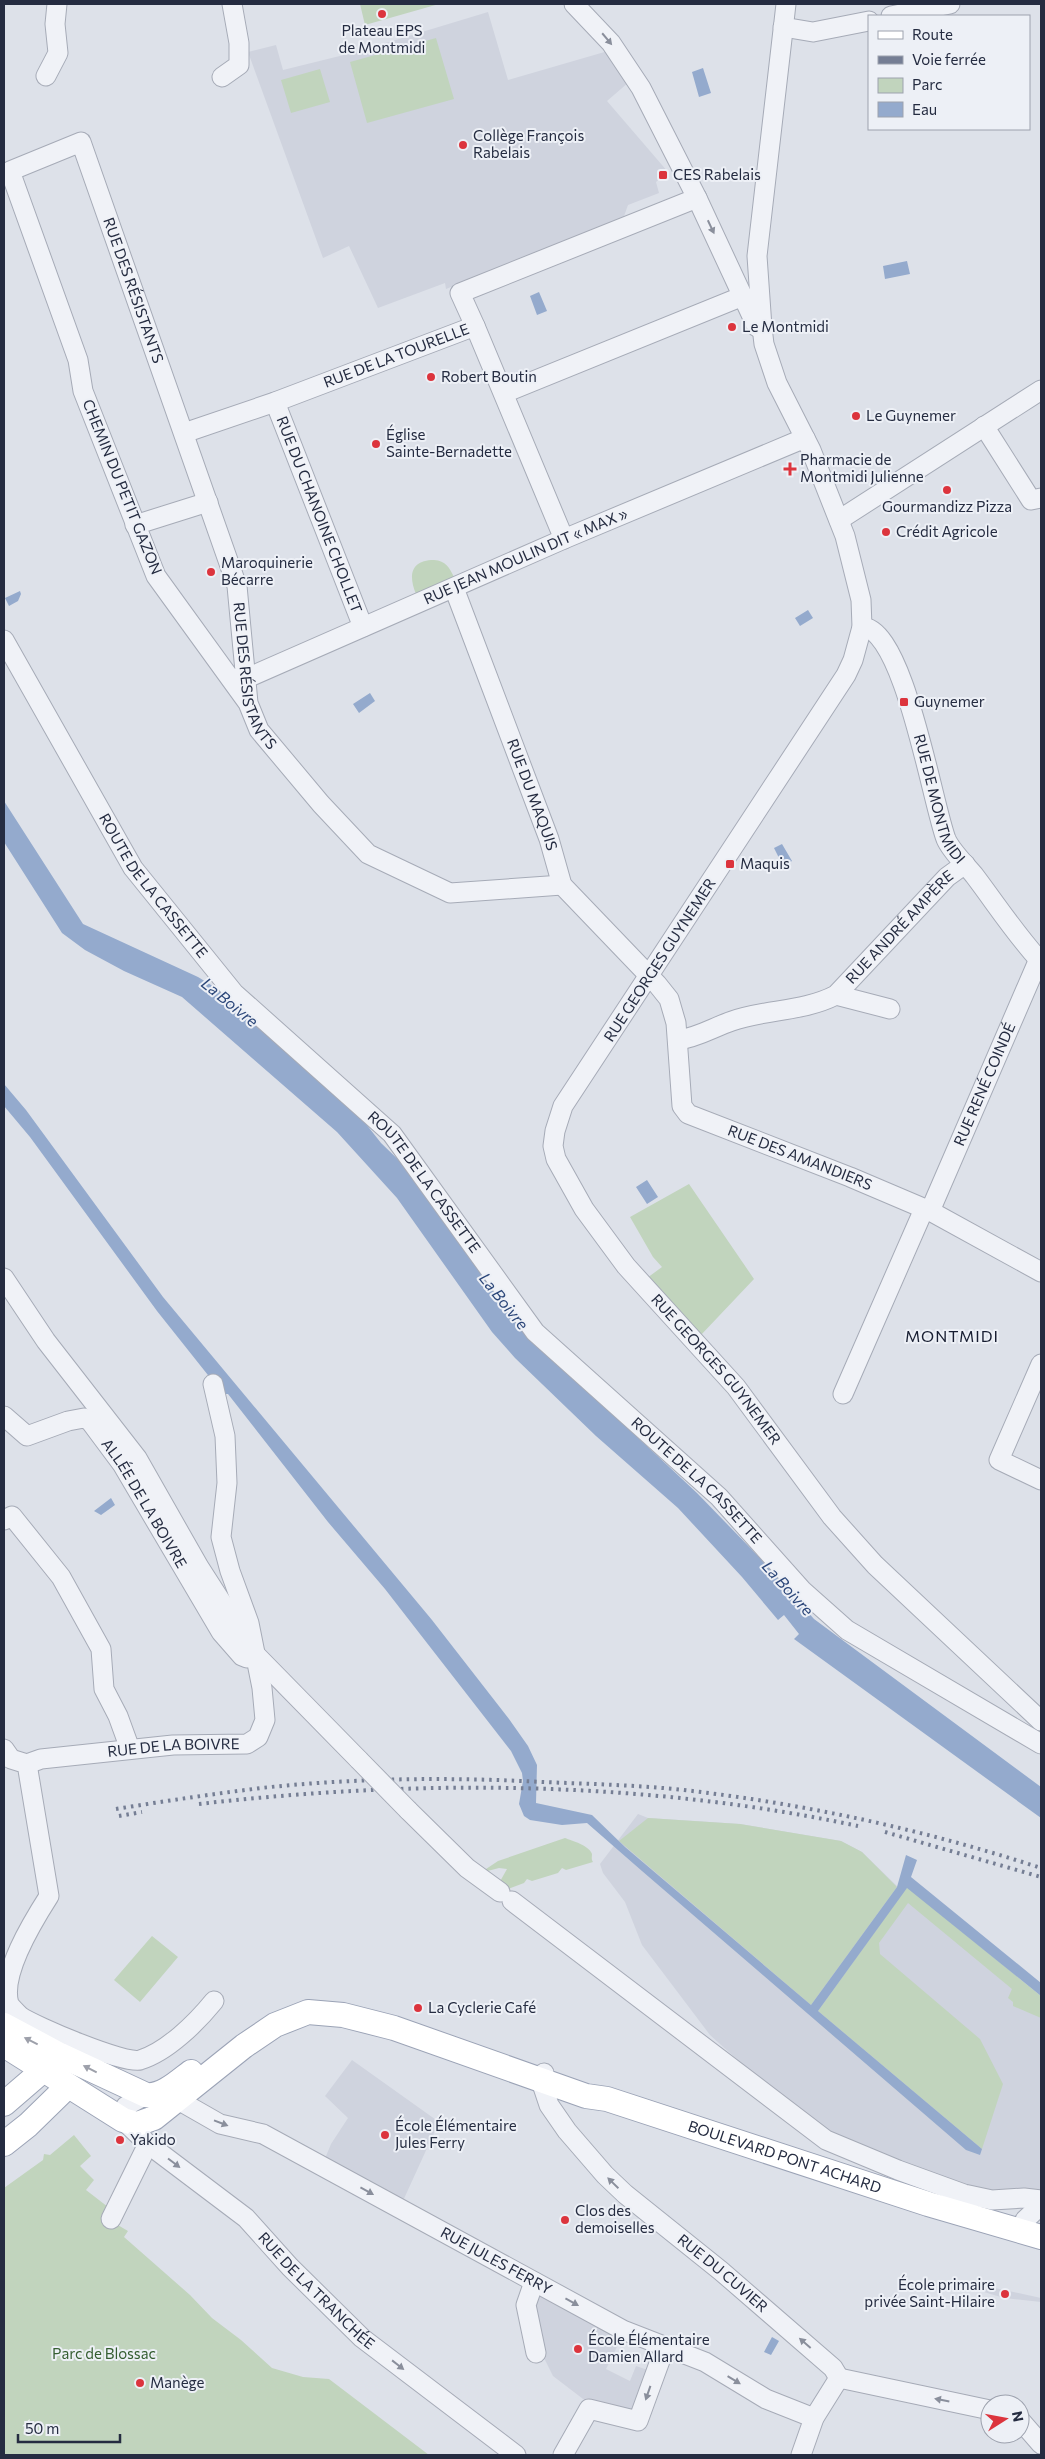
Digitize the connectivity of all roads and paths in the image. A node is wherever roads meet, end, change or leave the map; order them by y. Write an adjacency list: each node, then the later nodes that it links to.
1 (57, 4): 9 (street)
2 (232, 4): 10 (street)
3 (574, 4): 12 (street, one-way to 12)
4 (786, 4): 8 (street, RUE GEORGES GUYNEMER)
5 (950, 4): 6 (street)
6 (896, 15)
7 (868, 21): 8 (street)
8 (783, 27): 13 (street, RUE GEORGES GUYNEMER)
9 (46, 76)
10 (222, 77)
11 (16, 169): 21 (street, RUE DES RÉSISTANTS); 26 (street, CHEMIN DU PETIT GAZON)
12 (697, 198): 14 (street, one-way to 14); 15 (street, RUE DE LA TOURELLE)
13 (756, 263): 14 (street); 16 (street, RUE GEORGES GUYNEMER)
14 (741, 292): 16 (street); 18 (street)
15 (475, 326): 18 (street); 19 (street, RUE DE LA TOURELLE)
16 (764, 344): 22 (street, RUE GEORGES GUYNEMER)
17 (1041, 390): 20 (street)
18 (504, 393): 27 (street)
19 (275, 402): 21 (street, RUE DE LA TOURELLE); 29 (street, RUE DU CHANOINE CHOLLET)
20 (984, 426): 23 (street); 25 (street)
21 (184, 433): 24 (street, RUE DES RÉSISTANTS)
22 (806, 438): 25 (street, RUE GEORGES GUYNEMER); 27 (street, RUE JEAN MOULIN DIT « MAX »)
23 (1041, 498)
24 (208, 502): 26 (street); 32 (street, RUE DES RÉSISTANTS)
25 (839, 520): 30 (street, RUE GEORGES GUYNEMER)
26 (135, 525): 33 (street, CHEMIN DU PETIT GAZON)
27 (564, 539): 28 (street, RUE JEAN MOULIN DIT « MAX »)
28 (454, 588): 29 (street, RUE JEAN MOULIN DIT « MAX »); 35 (street, RUE DU MAQUIS)
29 (363, 627): 32 (street, RUE JEAN MOULIN DIT « MAX »)
30 (862, 627): 34 (street, RUE DE MONTMIDI); 37 (street, RUE GEORGES GUYNEMER)
31 (4, 640): 52 (street, ROUTE DE LA CASSETTE)
32 (247, 678): 33 (street, RUE DES RÉSISTANTS)
33 (248, 703): 35 (street, RUE DES RÉSISTANTS)
34 (965, 864): 36 (street, RUE DE MONTMIDI); 38 (street, RUE ANDRÉ AMPÈRE)
35 (562, 885): 37 (street, RUE DU MAQUIS)
36 (1040, 960): 41 (street, RUE RENÉ COINDÉ)
37 (650, 977): 40 (street, RUE DES AMANDIERS); 51 (street, RUE GEORGES GUYNEMER)
38 (836, 995): 39 (street, RUE ANDRÉ AMPÈRE); 40 (street, RUE ANDRÉ AMPÈRE)
39 (890, 1009)
40 (678, 1040): 41 (street, RUE DES AMANDIERS)
41 (927, 1210): 42 (street, RUE DES AMANDIERS); 46 (street, RUE RENÉ COINDÉ)
42 (1041, 1272)
43 (4, 1278): 50 (street)
44 (1041, 1364): 48 (street)
45 (213, 1384): 50 (street, RUE DE LA BOIVRE)
46 (843, 1394)
47 (4, 1416): 50 (street, ALLÉE DE LA BOIVRE)
48 (1041, 1480)
49 (4, 1520): 54 (street)
50 (255, 1654): 54 (street, RUE DE LA BOIVRE); 68 (street, bridge)
51 (1041, 1721)
52 (1041, 1744)
53 (4, 1749): 55 (street)
54 (130, 1750): 55 (street, RUE DE LA BOIVRE)
55 (26, 1764): 60 (street)
56 (214, 2001): 60 (street)
57 (4, 2025): 60 (main road, one-way to 57)
58 (394, 2028): 61 (main road, BOULEVARD PONT ACHARD); 62 (main road, BOULEVARD PONT ACHARD); 63 (main road, BOULEVARD PONT ACHARD)
59 (4, 2044): 60 (main road)
60 (58, 2065): 62 (main road, one-way to 60); 64 (main road); 65 (main road, BOULEVARD PONT ACHARD); 66 (main road)
61 (544, 2077): 69 (main road, BOULEVARD PONT ACHARD); 75 (street, RUE DU CUVIER, one-way to 61)
62 (146, 2095): 65 (street, BOULEVARD PONT ACHARD)
63 (178, 2100): 65 (main road, BOULEVARD PONT ACHARD); 72 (street, RUE JULES FERRY, one-way to 72)
64 (4, 2104)
65 (124, 2120): 67 (street, RUE DE LA TRANCHÉE)
66 (4, 2144)
67 (148, 2144): 70 (street); 80 (street, RUE DE LA TRANCHÉE, one-way to 80)
68 (1032, 2207): 69 (main road, BOULEVARD PONT ACHARD)
69 (962, 2215): 71 (main road, BOULEVARD PONT ACHARD)
70 (111, 2219)
71 (1041, 2237)
72 (534, 2282): 73 (street, RUE JULES FERRY, one-way to 73); 74 (street)
73 (665, 2347): 77 (street, RUE JULES FERRY, one-way to 77); 81 (street, one-way to 81)
74 (536, 2353)
75 (839, 2378): 76 (street, one-way to 75); 77 (street)
76 (980, 2408)
77 (814, 2418): 82 (street)
78 (1030, 2431): 79 (street)
79 (1041, 2444)
80 (516, 2455)
81 (563, 2455)
82 (801, 2455)

